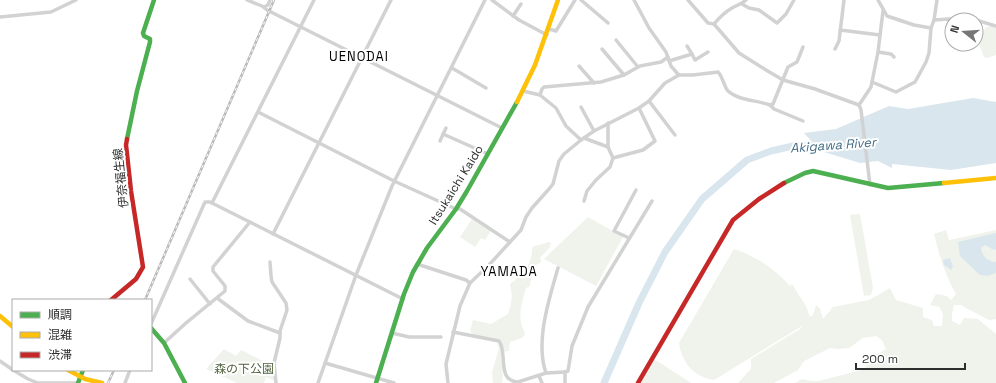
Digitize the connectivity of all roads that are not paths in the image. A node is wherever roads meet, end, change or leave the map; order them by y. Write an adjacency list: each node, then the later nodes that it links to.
1 (76, 0): 24 (street)
2 (154, 0): 98 (main road, 伊奈福生線)
3 (247, 0): 21 (street)
4 (270, 0): 21 (street)
5 (314, 0): 31 (street)
6 (391, 0): 46 (street)
7 (485, 0): 50 (street)
8 (492, 0): 23 (street)
9 (558, 0): 33 (main road, Itsukaichi Kaido)
10 (575, 0): 33 (street)
11 (581, 0): 28 (street)
12 (634, 0): 47 (street)
13 (688, 0): 29 (street)
14 (746, 0): 20 (street)
15 (794, 0): 20 (street)
16 (844, 0): 34 (street)
17 (878, 0): 22 (street)
18 (937, 0): 26 (street)
19 (521, 4): 23 (street)
20 (742, 4): 29 (street)
21 (264, 7): 31 (street)
22 (883, 11): 32 (street); 36 (street)
23 (513, 16): 35 (street)
24 (0, 17)
25 (944, 19): 26 (street)
26 (934, 20): 32 (street)
27 (984, 22): 30 (street)
28 (608, 23)
29 (714, 24): 53 (street)
30 (996, 26)
31 (301, 27): 46 (street); 65 (street)
32 (931, 28): 54 (street)
33 (549, 29): 35 (main road, Itsukaichi Kaido)
34 (840, 30): 36 (street); 41 (street)
35 (547, 35): 57 (main road, Itsukaichi Kaido)
36 (880, 35): 43 (street)
37 (616, 40): 49 (street)
38 (687, 46): 44 (street)
39 (804, 47): 53 (street)
40 (602, 49): 52 (street)
41 (835, 49)
42 (708, 52): 44 (street)
43 (878, 52): 45 (street); 54 (street)
44 (692, 54): 47 (street)
45 (894, 57)
46 (362, 58): 59 (street); 75 (street)
47 (668, 59): 49 (street); 51 (street)
48 (579, 66): 55 (street)
49 (638, 67): 52 (street)
50 (452, 68): 56 (street); 59 (street)
51 (679, 75): 60 (street); 61 (street)
52 (624, 76): 55 (street)
53 (783, 80): 61 (street); 62 (street)
54 (872, 82): 62 (street)
55 (594, 83): 58 (street)
56 (486, 88)
57 (523, 91): 58 (street); 69 (main road, Itsukaichi Kaido)
58 (540, 95): 73 (street)
59 (438, 96): 69 (street); 80 (street)
60 (648, 101): 64 (street); 72 (street)
61 (770, 105): 66 (street)
62 (859, 105): 81 (street)
63 (581, 108): 70 (street)
64 (639, 108): 67 (street); 78 (street)
65 (258, 112): 75 (street); 85 (street)
66 (803, 121)
67 (608, 123): 70 (street); 76 (street)
68 (446, 128): 71 (street)
69 (502, 128): 77 (main road, Itsukaichi Kaido)
70 (594, 131): 73 (street)
71 (443, 134): 74 (street); 77 (street)
72 (675, 135)
73 (583, 139): 76 (street); 90 (street)
74 (440, 141)
75 (319, 143): 80 (street); 88 (street)
76 (608, 147): 78 (street)
77 (488, 154): 86 (main road, Itsukaichi Kaido)
78 (613, 158): 83 (street)
79 (996, 178): 81 (main road)
80 (394, 180): 86 (street); 94 (street)
81 (870, 183): 133 (main road)
82 (636, 190): 89 (street)
83 (584, 201)
84 (652, 201): 89 (street)
85 (212, 203): 87 (street); 102 (street)
86 (456, 209): 90 (street); 92 (main road, Itsukaichi Kaido)
87 (250, 222): 88 (street); 97 (street)
88 (273, 234): 94 (street)
89 (629, 238): 117 (street)
90 (510, 242): 96 (street)
91 (270, 262): 106 (street)
92 (417, 264): 96 (street); 99 (main road, Itsukaichi Kaido)
93 (558, 268): 118 (street)
94 (356, 275): 99 (street); 111 (street)
95 (190, 279): 100 (street)
96 (470, 283): 105 (street)
97 (217, 298): 100 (street); 106 (street)
98 (112, 299)
99 (403, 299): 107 (main road, Itsukaichi Kaido)
100 (210, 304): 109 (street)
101 (0, 316): 103 (main road)
102 (152, 322)
103 (12, 326)
104 (152, 329): 109 (main road)
105 (453, 332): 129 (street); 130 (street)
106 (280, 333): 126 (street)
107 (392, 333): 108 (street); 121 (main road, Itsukaichi Kaido)
108 (441, 337)
109 (164, 343): 125 (main road)
110 (0, 360): 112 (street)
111 (325, 363): 121 (street); 127 (street)
112 (12, 369)
113 (15, 371): 122 (street)
114 (70, 371): 120 (main road)
115 (83, 371): 120 (main road)
116 (130, 371): 124 (street)
117 (565, 372): 118 (street); 132 (street)
118 (546, 373): 119 (street)
119 (539, 376): 130 (street); 131 (street)
120 (80, 377): 122 (main road); 123 (main road)
121 (377, 381): 128 (street)
122 (78, 383)
123 (102, 383)
124 (125, 383)
125 (185, 383)
126 (276, 383)
127 (318, 383)
128 (394, 383)
129 (448, 383)
130 (514, 383)
131 (542, 383)
132 (565, 383)
133 (638, 383)

